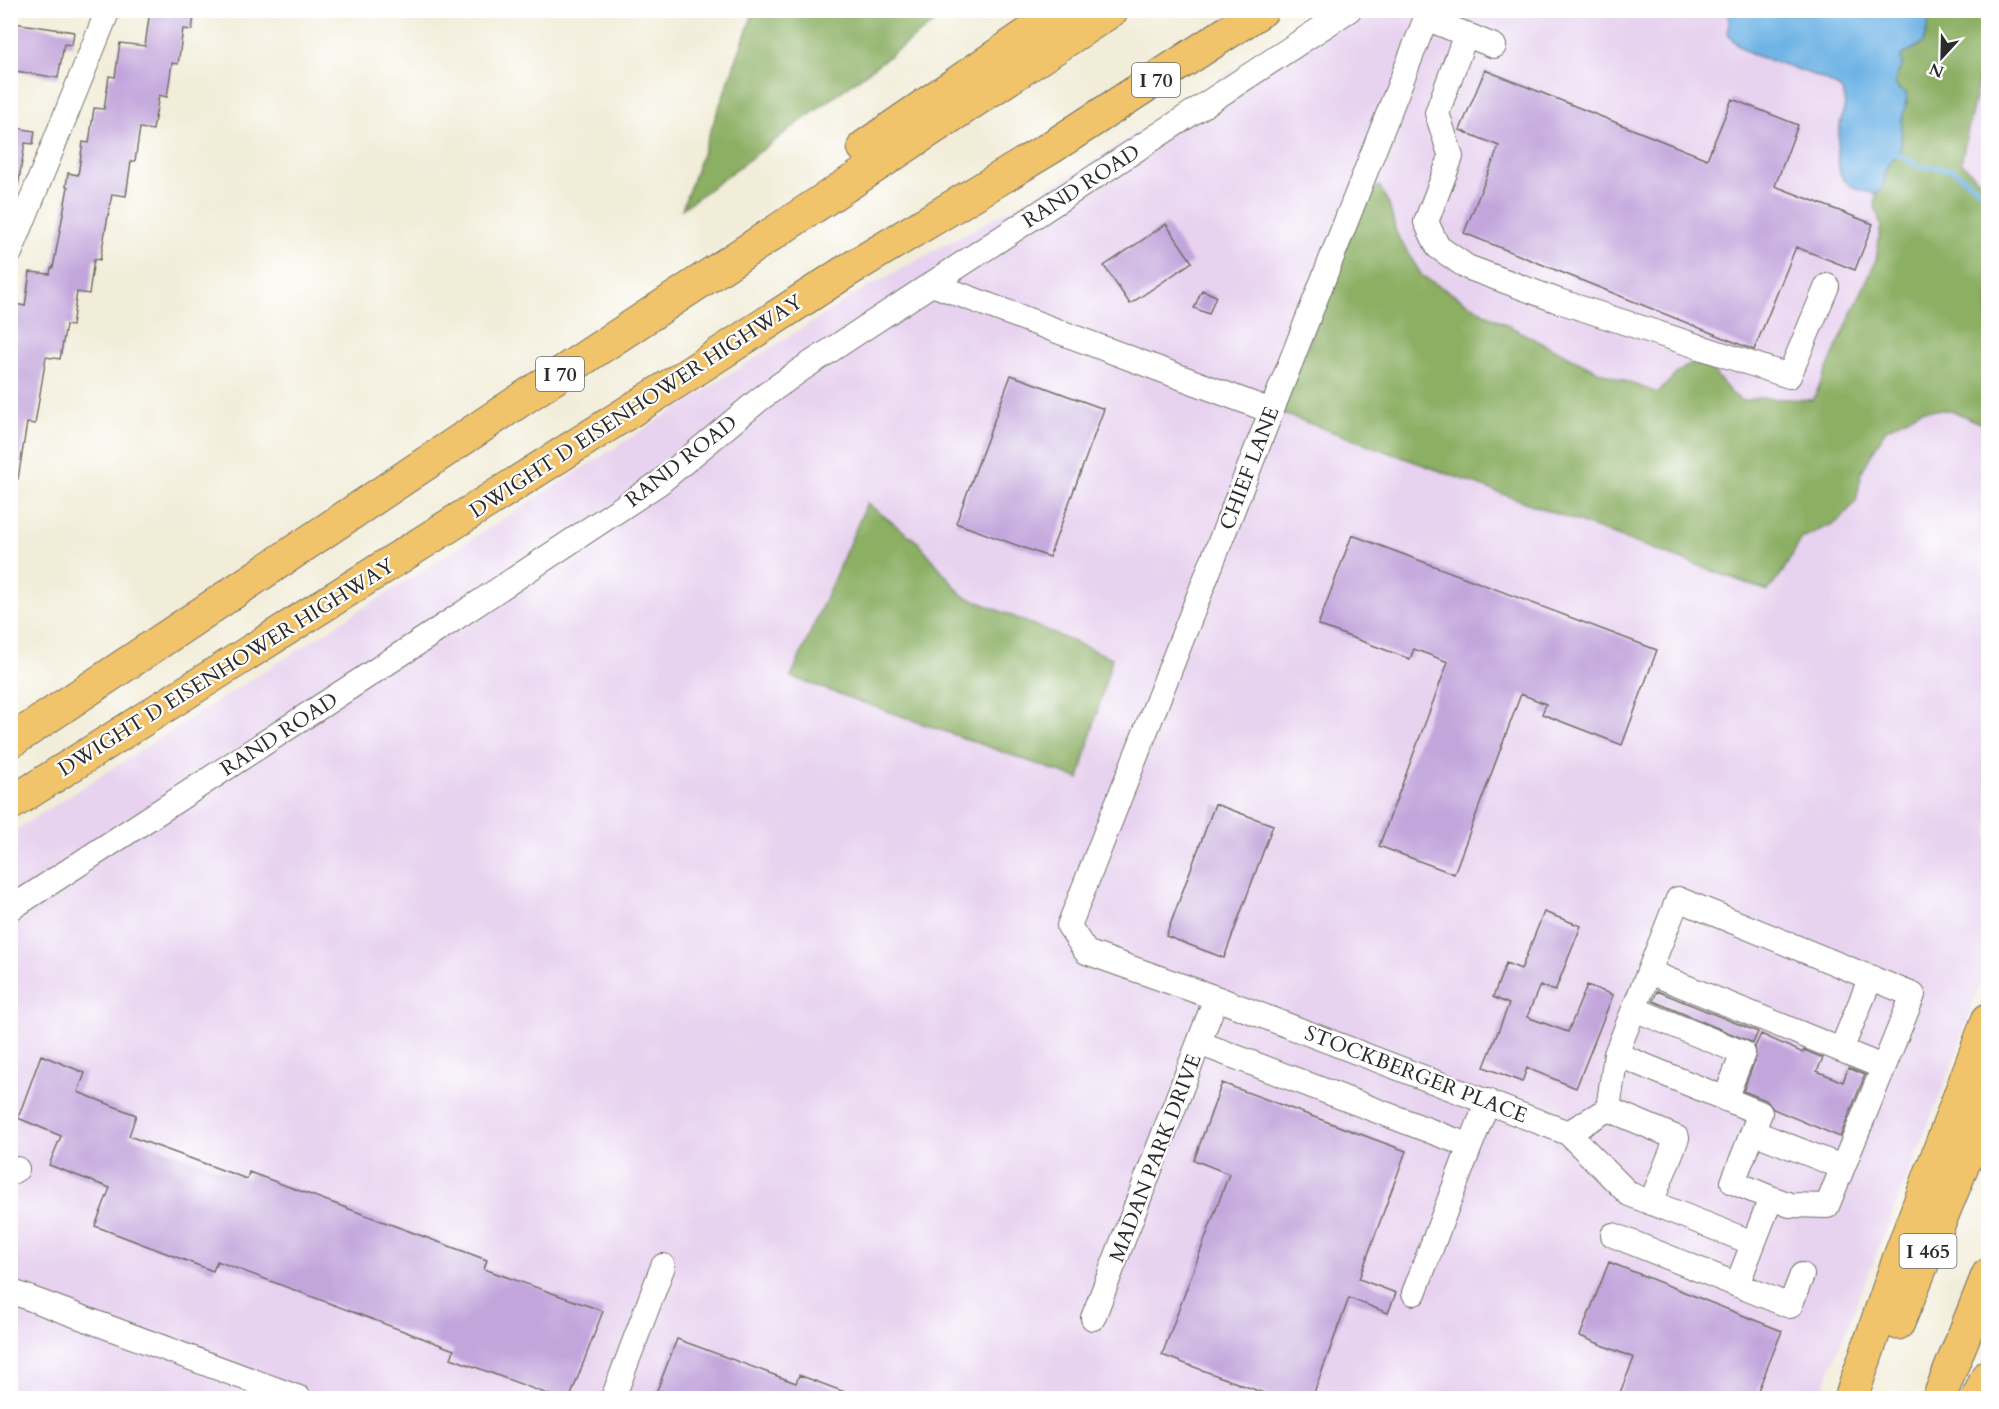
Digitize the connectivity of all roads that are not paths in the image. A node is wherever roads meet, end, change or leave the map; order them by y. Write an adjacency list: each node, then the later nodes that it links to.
1 (108, 10): 9 (street)
2 (1063, 10): 12 (highway)
3 (1112, 10): 12 (highway, I 70)
4 (1262, 10): 15 (highway, DWIGHT D EISENHOWER HIGHWAY / I 70)
5 (1349, 10): 10 (street, RAND ROAD)
6 (1424, 14): 7 (street); 13 (street, CHIEF LANE)
7 (1466, 34): 8 (street); 11 (street)
8 (1494, 46)
9 (10, 253)
10 (932, 284): 13 (street); 16 (street, RAND ROAD)
11 (1827, 286)
12 (522, 399): 14 (highway, I 70)
13 (1271, 411): 17 (street, CHIEF LANE)
14 (10, 742)
15 (10, 804)
16 (10, 909)
17 (1069, 926): 20 (street, STOCKBERGER PLACE)
18 (1649, 972): 19 (street); 21 (street); 24 (street)
19 (1871, 977): 24 (street); 26 (street)
20 (1215, 998): 23 (street, MADAN PARK DRIVE); 28 (street, STOCKBERGER PLACE)
21 (1634, 1009): 25 (street); 27 (street)
22 (1989, 1020): 49 (highway)
23 (1199, 1043): 33 (street); 45 (street, MADAN PARK DRIVE)
24 (1841, 1050): 26 (street)
25 (1616, 1054): 27 (street); 30 (street)
26 (1883, 1067): 34 (street)
27 (1725, 1099): 31 (street)
28 (1488, 1101): 32 (street, STOCKBERGER PLACE); 33 (street)
29 (1989, 1102): 50 (highway, I 465)
30 (1608, 1109): 32 (street); 36 (street)
31 (1753, 1132): 34 (street); 35 (street)
32 (1568, 1133): 36 (street, STOCKBERGER PLACE)
33 (1470, 1146): 44 (street)
34 (1842, 1167): 35 (street)
35 (1771, 1198): 38 (street)
36 (1651, 1203): 38 (street, STOCKBERGER PLACE)
37 (1613, 1235): 42 (street)
38 (1753, 1244): 42 (street)
39 (663, 1266): 48 (street)
40 (1802, 1275): 42 (street)
41 (1989, 1275): 51 (highway)
42 (1737, 1285)
43 (10, 1291): 47 (street)
44 (1414, 1293)
45 (1093, 1318)
46 (1989, 1376): 52 (highway)
47 (300, 1398)
48 (613, 1398)
49 (1851, 1398)
50 (1866, 1398)
51 (1939, 1398)
52 (1978, 1398)

